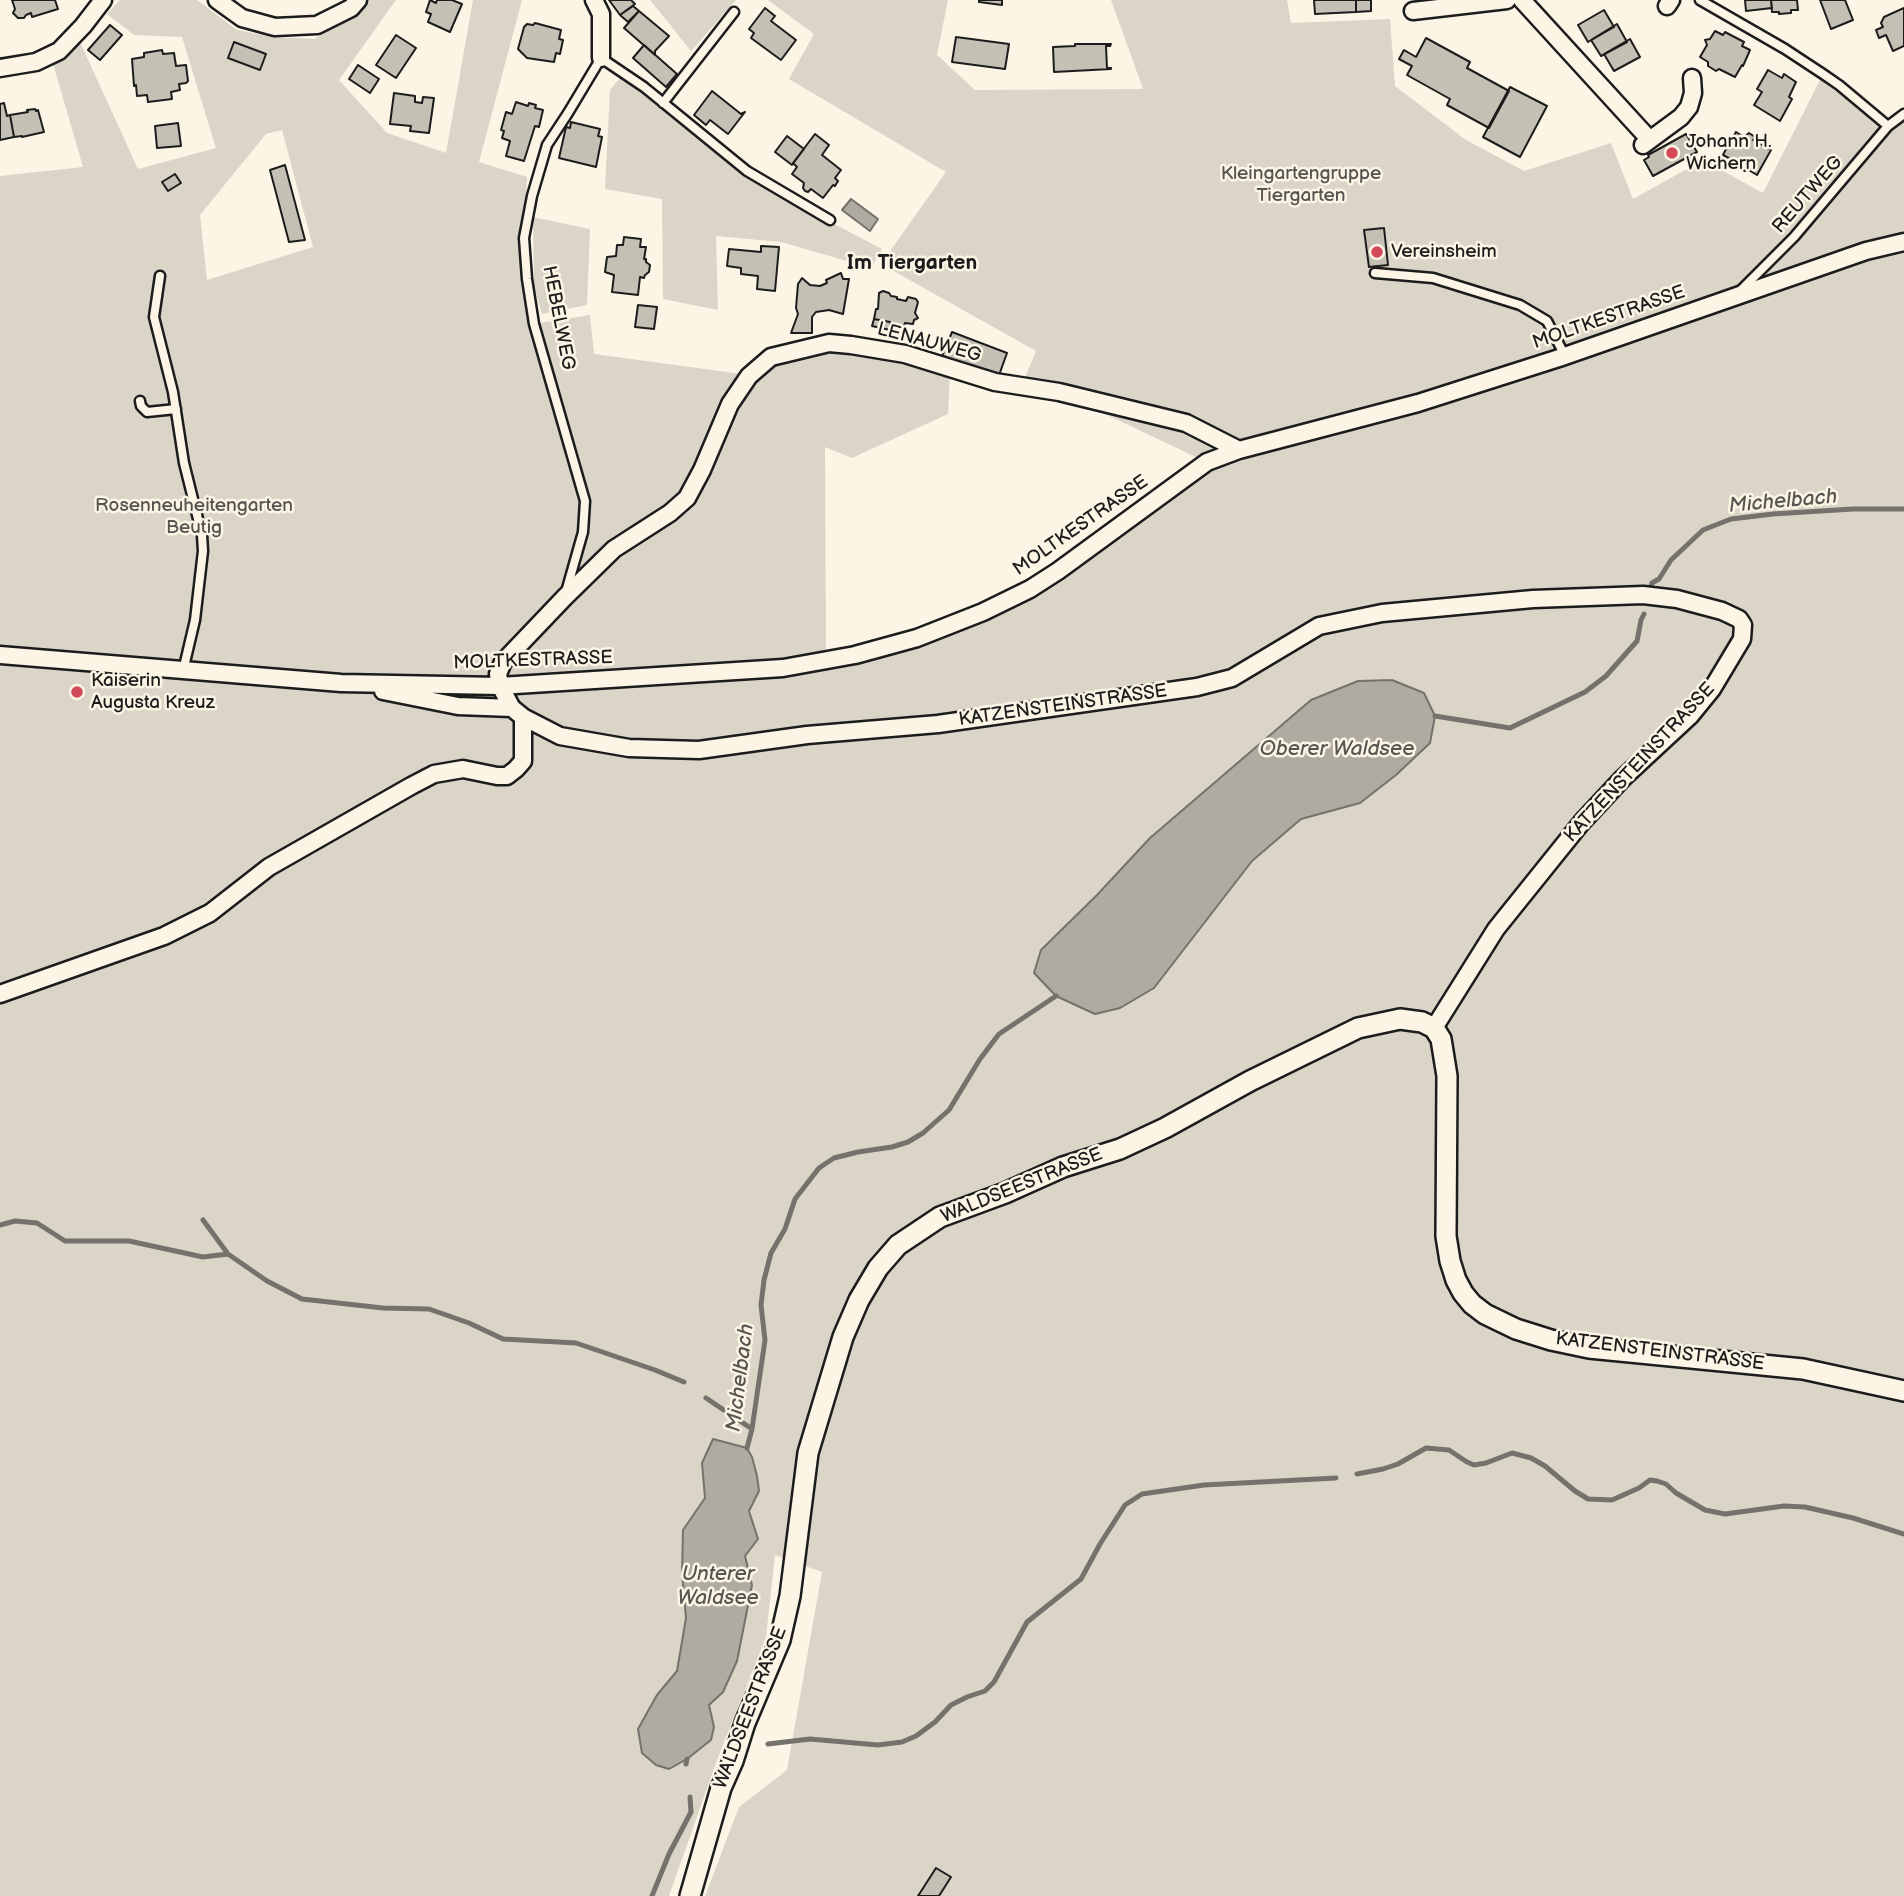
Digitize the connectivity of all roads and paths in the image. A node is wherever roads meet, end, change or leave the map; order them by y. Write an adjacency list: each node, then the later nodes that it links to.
1 (103, 0): 11 (street)
2 (217, 0): 3 (street)
3 (358, 0)
4 (594, 0): 10 (street)
5 (1507, 0): 8 (street)
6 (1522, 0): 12 (street)
7 (1700, 0): 15 (lane)
8 (1413, 11)
9 (734, 12): 13 (lane)
10 (601, 58): 13 (lane); 26 (lane, HEBELWEG)
11 (0, 68)
12 (1692, 78)
13 (663, 103): 16 (lane)
14 (1904, 114): 15 (lane, REUTWEG)
15 (1888, 126): 20 (lane, REUTWEG)
16 (830, 220)
17 (1904, 242): 20 (street, MOLTKESTRASSE)
18 (1375, 273): 21 (lane)
19 (160, 276): 23 (lane)
20 (1735, 296): 21 (street, MOLTKESTRASSE)
21 (1565, 356): 24 (street, MOLTKESTRASSE)
22 (140, 401): 23 (lane)
23 (176, 409): 28 (lane)
24 (1239, 450): 25 (street, LENAUWEG); 30 (street, MOLTKESTRASSE)
25 (614, 549): 26 (street, HEBELWEG)
26 (565, 597): 30 (street, HEBELWEG)
27 (0, 655): 28 (street, MOLTKESTRASSE)
28 (183, 671): 29 (street, MOLTKESTRASSE)
29 (341, 683): 30 (street, MOLTKESTRASSE); 31 (street, KATZENSTEINSTRASSE)
30 (500, 686): 31 (street)
31 (518, 713): 32 (street); 33 (street, KATZENSTEINSTRASSE)
32 (0, 994)
33 (1434, 1028): 34 (street, KATZENSTEINSTRASSE); 35 (street, WALDSEESTRASSE)
34 (1899, 1385)
35 (690, 1896)

